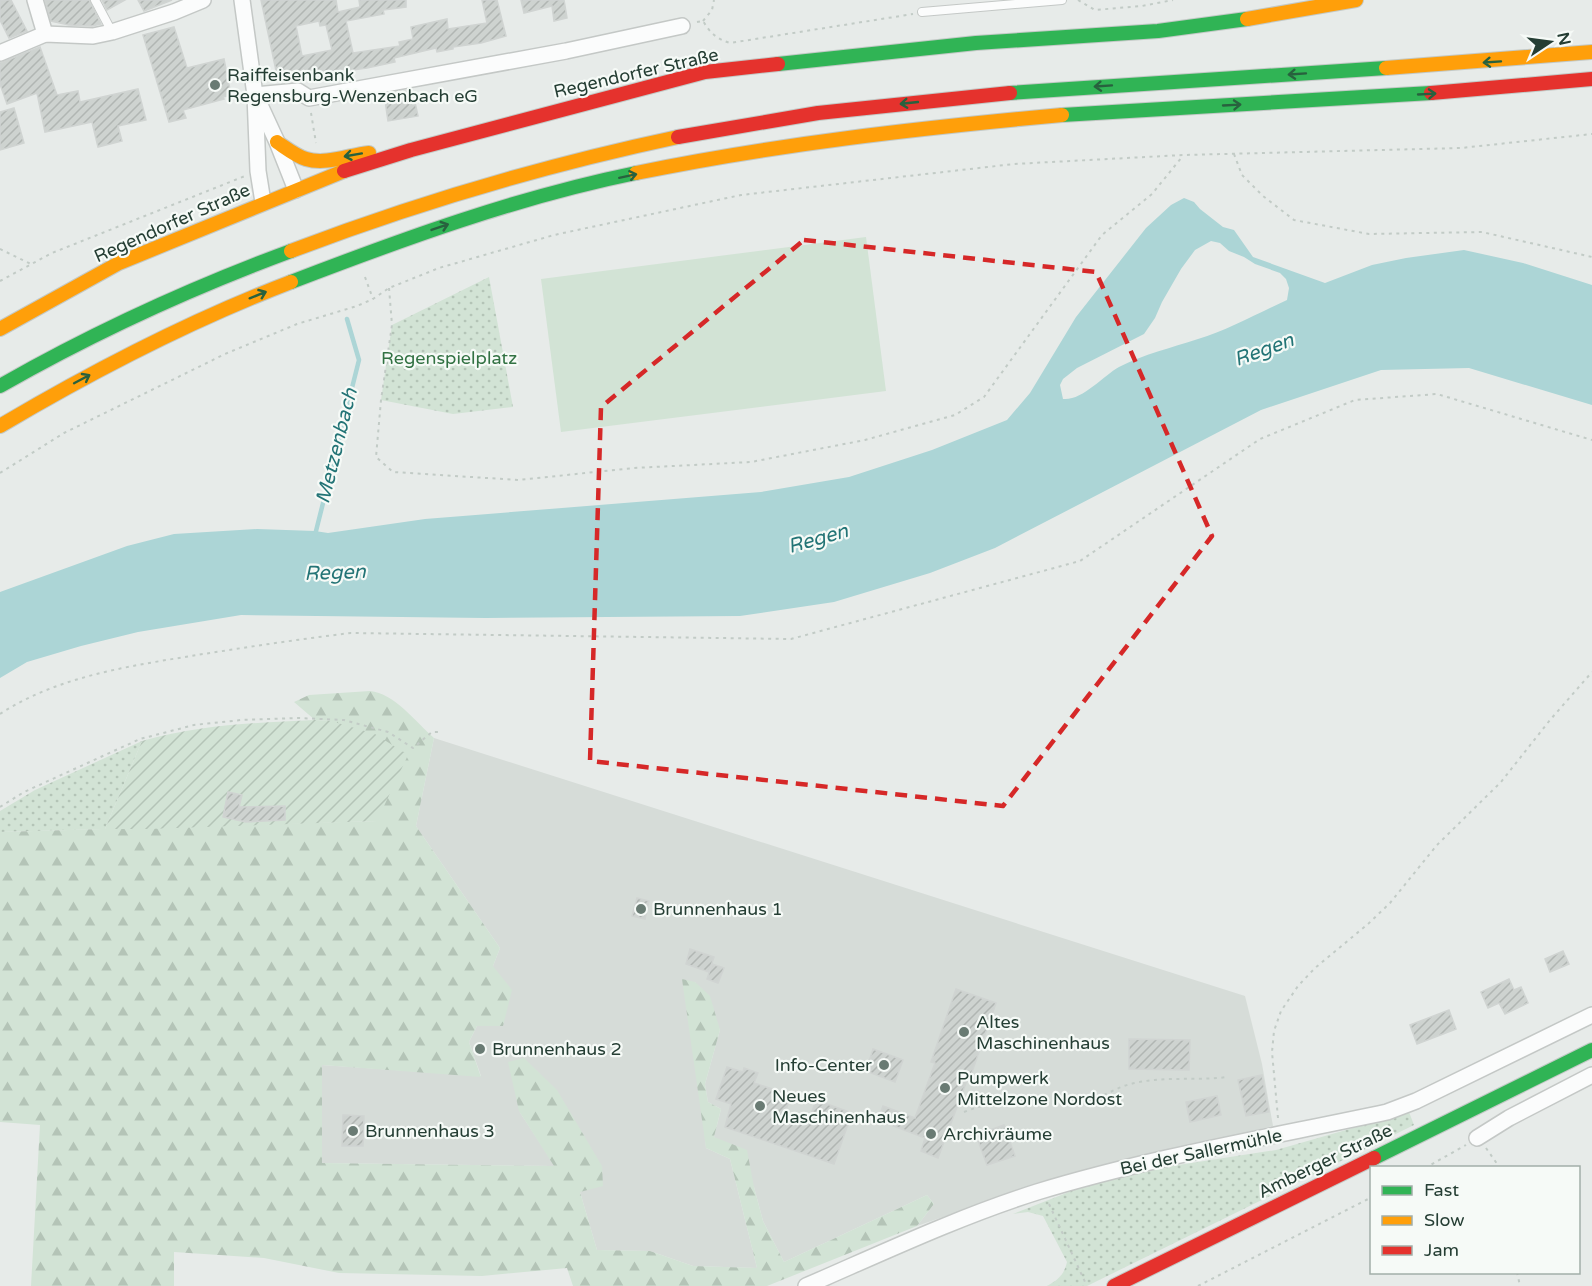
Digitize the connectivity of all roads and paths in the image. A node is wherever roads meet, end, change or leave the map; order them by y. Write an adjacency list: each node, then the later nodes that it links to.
1 (35, 0): 15 (street)
2 (95, 0): 14 (lane)
3 (203, 0): 14 (street)
4 (242, 0): 19 (street)
5 (714, 0): 12 (path)
6 (1062, 0): 11 (lane)
7 (1078, 0): 8 (path)
8 (1173, 0)
9 (1350, 1): 10 (main road, Regendorfer Straße)
10 (1320, 4): 24 (main road, Regendorfer Straße)
11 (922, 12): 12 (path)
12 (703, 21): 13 (path)
13 (682, 26): 20 (street)
14 (112, 32): 15 (street)
15 (45, 34): 17 (street)
16 (1592, 51): 38 (main road, one-way to 38)
17 (0, 53)
18 (1592, 79): 39 (main road, one-way to 18)
19 (255, 95): 20 (street); 22 (street); 29 (street)
20 (309, 99): 23 (path)
21 (1592, 134): 25 (path)
22 (277, 142): 24 (main road, one-way to 22); 28 (street)
23 (316, 148)
24 (411, 150): 28 (main road, Regendorfer Straße)
25 (1234, 154): 26 (path); 31 (path)
26 (1183, 155): 35 (path); 35 (path)
27 (252, 174): 32 (path)
28 (296, 190): 29 (main road, Regendorfer Straße)
29 (263, 202): 37 (main road, Regendorfer Straße)
30 (0, 249): 32 (path)
31 (1592, 257)
32 (31, 264): 34 (path)
33 (363, 272): 36 (path)
34 (0, 281)
35 (389, 288): 36 (path)
36 (373, 299): 41 (path)
37 (0, 329)
38 (0, 386)
39 (0, 426)
40 (1592, 440): 43 (path)
41 (0, 473)
42 (1592, 672): 51 (path)
43 (0, 714)
44 (440, 732): 45 (path)
45 (0, 807)
46 (1592, 1015): 51 (street, Bei der Sallermühle)
47 (1592, 1050): 59 (main road, Amberger Straße)
48 (1592, 1075): 52 (street)
49 (1227, 1077): 50 (path)
50 (964, 1112)
51 (1279, 1135): 55 (street, Bei der Sallermühle)
52 (1478, 1138): 53 (path); 54 (path)
53 (1427, 1166)
54 (1499, 1166)
55 (1042, 1191): 57 (path); 58 (street, Bei der Sallermühle)
56 (1370, 1198): 60 (path)
57 (1086, 1284)
58 (806, 1286)
59 (1114, 1286)
60 (1198, 1286)

